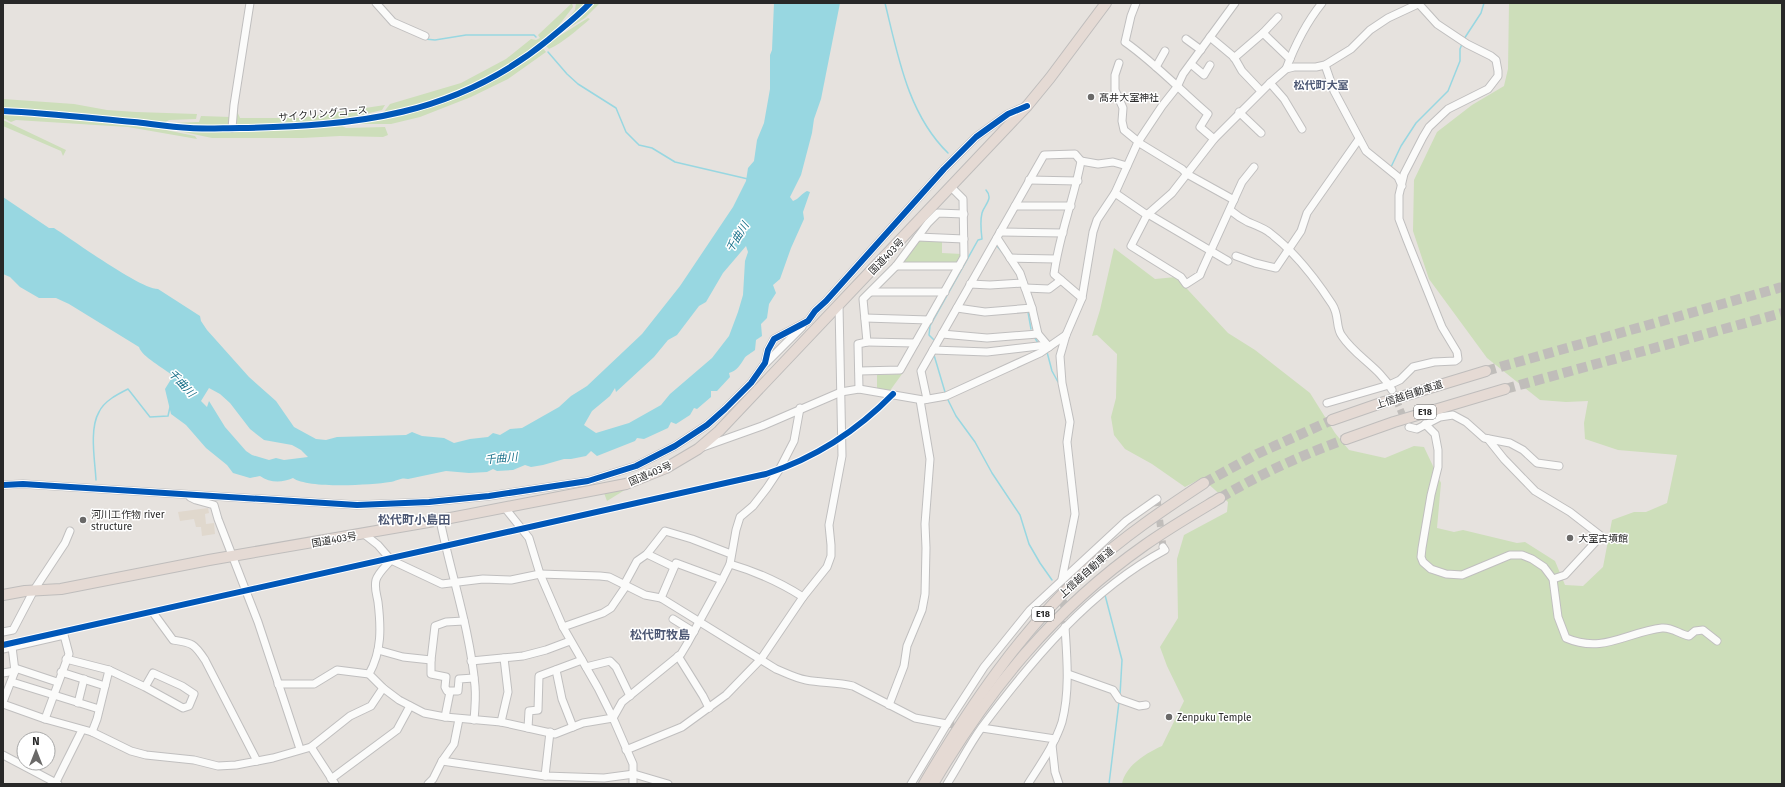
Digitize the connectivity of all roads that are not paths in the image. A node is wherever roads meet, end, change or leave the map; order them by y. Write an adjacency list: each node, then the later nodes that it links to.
1 (250, 3): 28 (street)
2 (376, 3): 10 (street)
3 (1106, 3): 26 (highway, 国道403号)
4 (1136, 3): 21 (street)
5 (1235, 3): 11 (street)
6 (1322, 3): 16 (street)
7 (1418, 4): 20 (street); 40 (street)
8 (1278, 17): 9 (street)
9 (1263, 32): 15 (street); 16 (street)
10 (425, 36)
11 (1210, 37): 14 (street); 15 (street)
12 (1186, 39): 14 (street)
13 (1165, 50): 21 (street)
14 (1201, 50): 18 (street)
15 (1234, 58): 25 (street)
16 (1290, 59): 22 (street)
17 (1119, 63): 33 (street)
18 (1191, 64): 19 (street); 24 (street)
19 (1210, 65)
20 (1325, 65): 22 (street); 32 (street)
21 (1156, 67): 24 (street)
22 (1286, 69): 23 (street)
23 (1270, 83): 25 (street); 29 (street)
24 (1177, 87): 31 (street); 33 (street)
25 (1261, 91): 27 (street)
26 (1027, 106): 41 (highway, 国道403号); 72 (street)
27 (1239, 112): 30 (street); 31 (street)
28 (232, 128)
29 (1302, 129)
30 (1261, 133)
31 (1214, 139): 37 (street)
32 (1359, 139): 40 (street); 53 (street)
33 (1138, 142): 35 (street); 37 (street)
34 (1081, 161): 35 (street); 38 (street); 39 (street)
35 (1127, 166): 42 (street)
36 (1254, 167): 43 (street)
37 (1187, 174): 43 (street); 48 (street)
38 (1030, 180): 39 (street); 44 (street)
39 (1078, 181): 45 (street)
40 (1402, 186): 84 (street)
41 (951, 187): 47 (street); 67 (highway, 国道403号)
42 (1115, 193): 48 (street); 66 (street)
43 (1234, 200): 46 (street)
44 (1015, 206): 45 (street); 50 (street)
45 (1071, 206): 49 (street)
46 (1230, 210): 53 (street); 54 (street)
47 (964, 214): 51 (street); 52 (street)
48 (1148, 215): 54 (street); 54 (street)
49 (1063, 233): 50 (street); 57 (street)
50 (998, 235): 56 (street); 62 (street)
51 (918, 237): 52 (street); 59 (street)
52 (964, 239): 60 (street)
53 (1289, 250): 55 (street); 84 (street)
54 (1210, 252): 58 (street)
55 (1236, 256)
56 (1010, 258): 57 (street); 63 (street)
57 (1056, 260): 61 (street)
58 (1228, 261)
59 (896, 266): 60 (street); 64 (street)
60 (959, 266): 65 (street)
61 (1061, 280): 63 (street); 66 (street)
62 (970, 284): 63 (street); 68 (street)
63 (1024, 286): 69 (street)
64 (871, 292): 65 (street); 70 (street)
65 (944, 292): 71 (street)
66 (1082, 298): 75 (street)
67 (839, 305): 83 (highway, 国道403号); 87 (street)
68 (957, 308): 69 (street); 73 (street)
69 (1032, 308): 74 (street)
70 (865, 318): 71 (street); 76 (street)
71 (929, 320): 77 (street)
72 (808, 321): 80 (street); 80 (street)
73 (942, 334): 74 (street); 79 (street)
74 (1038, 334): 78 (street)
75 (1066, 335): 78 (street); 115 (street)
76 (868, 342): 77 (street); 81 (street)
77 (915, 343): 81 (street)
78 (1048, 346): 79 (street); 88 (street)
79 (933, 350): 88 (street)
80 (762, 367): 83 (street); 100 (street)
81 (859, 371): 85 (street)
82 (1486, 371): 91 (highway, 上信越自動車道 / E18)
83 (768, 380): 96 (highway, 国道403号)
84 (1390, 387): 89 (street)
85 (859, 389): 87 (street); 88 (street)
86 (1505, 389): 94 (highway, E18)
87 (841, 392): 90 (street); 122 (street)
88 (923, 399): 165 (street)
89 (1327, 403)
90 (800, 408): 96 (street); 109 (street)
91 (1332, 420)
92 (1426, 424): 93 (street); 95 (street); 116 (street)
93 (1408, 427)
94 (1346, 439)
95 (1488, 439): 97 (street); 116 (street)
96 (698, 449): 103 (highway, 国道403号)
97 (1559, 466)
98 (1204, 483): 200 (highway, 上信越自動車道 / E18)
99 (3, 485): 100 (street)
100 (186, 495): 110 (street)
101 (1220, 498): 201 (highway, 上信越自動車道 / E18)
102 (1157, 499): 115 (street)
103 (505, 508): 104 (highway, 国道403号); 114 (street)
104 (440, 520): 106 (highway, 国道403号); 118 (street)
105 (70, 532): 120 (street)
106 (364, 534): 110 (highway, 国道403号); 111 (street)
107 (1163, 546): 129 (street)
108 (647, 554): 109 (street); 113 (street); 119 (street)
109 (731, 554): 112 (street)
110 (233, 557): 120 (highway, 国道403号); 156 (street)
111 (391, 560): 118 (street); 136 (street)
112 (730, 564): 117 (street); 122 (street)
113 (674, 567): 117 (street); 123 (street)
114 (540, 574): 118 (street); 119 (street); 128 (street)
115 (1062, 579): 176 (street)
116 (1553, 579): 133 (street)
117 (722, 580): 127 (street)
118 (455, 583): 126 (street)
119 (625, 586): 123 (street); 128 (street)
120 (34, 590): 121 (highway, 国道403号); 130 (street)
121 (3, 595)
122 (803, 597): 140 (street)
123 (661, 598): 127 (street)
124 (154, 614): 188 (street)
125 (673, 619): 131 (street)
126 (464, 621): 141 (street); 143 (street)
127 (700, 621): 131 (street); 140 (street)
128 (563, 626): 132 (street)
129 (1066, 627): 151 (street); 179 (street)
130 (3, 632)
131 (694, 632): 137 (street)
132 (570, 641): 139 (street); 142 (street)
133 (1717, 641)
134 (12, 647): 135 (street); 138 (street); 145 (street)
135 (3, 649)
136 (378, 650): 141 (street); 150 (street)
137 (678, 656): 162 (street); 168 (street)
138 (66, 658): 146 (street); 148 (street)
139 (504, 658): 143 (street); 175 (street)
140 (761, 658): 165 (street); 168 (street)
141 (431, 660): 160 (street)
142 (582, 660): 144 (street); 147 (street)
143 (471, 661): 152 (street)
144 (586, 667): 162 (street); 171 (street)
145 (15, 669): 149 (street); 154 (street); 155 (street)
146 (109, 670): 157 (street); 158 (street)
147 (556, 670): 177 (street); 178 (street)
148 (61, 672): 153 (street); 155 (street)
149 (3, 673)
150 (369, 674): 156 (street); 159 (street)
151 (1068, 674): 166 (street); 183 (street)
152 (474, 678): 160 (street); 174 (street)
153 (84, 679): 157 (street); 164 (street)
154 (12, 682): 161 (street); 163 (street)
155 (57, 682): 161 (street)
156 (278, 684): 185 (street)
157 (105, 686): 169 (street)
158 (145, 687): 158 (street)
159 (382, 688): 167 (street); 184 (street)
160 (450, 692): 170 (street)
161 (52, 695): 164 (street); 172 (street)
162 (630, 696): 171 (street)
163 (3, 703): 172 (street)
164 (78, 703): 169 (street)
165 (889, 704): 176 (street)
166 (1146, 705)
167 (410, 706): 170 (street); 193 (street)
168 (709, 708): 186 (street)
169 (99, 709): 181 (street)
170 (445, 717): 173 (street)
171 (613, 718): 177 (street); 186 (street)
172 (45, 719): 180 (street)
173 (459, 719): 174 (street); 189 (street)
174 (474, 720): 175 (street)
175 (501, 722): 178 (street)
176 (947, 724): 199 (street)
177 (573, 727): 182 (street)
178 (528, 728): 182 (street)
179 (982, 728): 183 (street); 202 (street)
180 (82, 730): 181 (street); 194 (street)
181 (92, 732): 188 (street)
182 (550, 732): 191 (street)
183 (1053, 742): 203 (street); 204 (street)
184 (311, 747): 185 (street); 193 (street)
185 (300, 749): 188 (street)
186 (626, 750): 190 (street)
187 (3, 755): 194 (street)
188 (257, 761)
189 (442, 761): 191 (street); 195 (street)
190 (634, 774): 191 (street); 192 (street); 196 (street)
191 (545, 776)
192 (642, 776): 197 (street); 198 (street)
193 (333, 782)
194 (56, 784)
195 (428, 784)
196 (633, 784)
197 (648, 784)
198 (668, 784)
199 (910, 784)
200 (924, 784)
201 (933, 784)
202 (947, 784)
203 (1028, 784)
204 (1058, 784)

